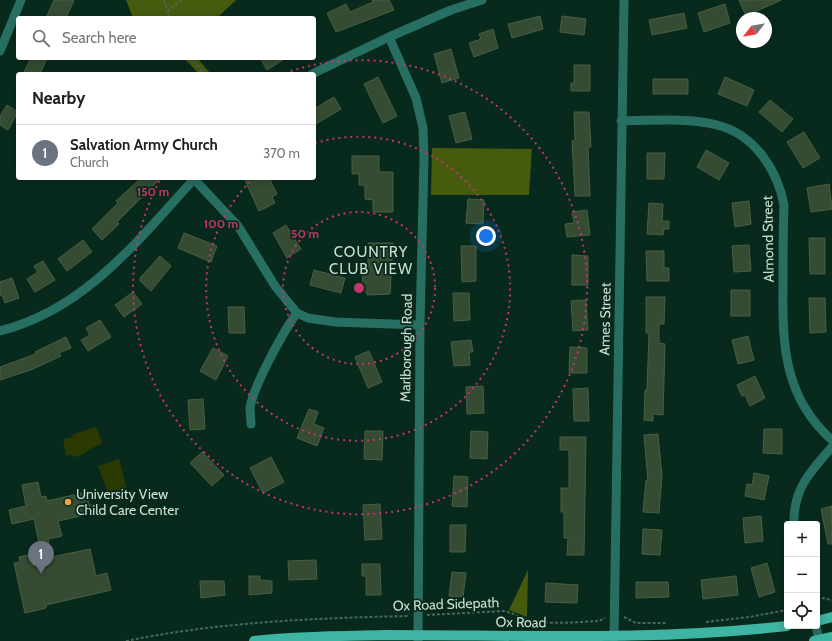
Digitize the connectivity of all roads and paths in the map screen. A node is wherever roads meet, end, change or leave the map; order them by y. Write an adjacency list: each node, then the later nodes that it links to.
1 (21, 0): 9 (street)
2 (164, 0): 6 (path)
3 (183, 0): 6 (path)
4 (482, 0): 8 (street)
5 (624, 0): 13 (street, Ames Street)
6 (167, 11): 7 (path)
7 (169, 16)
8 (389, 37): 12 (street); 17 (street, Marlborough Road)
9 (0, 51)
10 (192, 60): 11 (path)
11 (203, 72)
12 (316, 72)
13 (621, 121): 20 (street, Almond Street); 27 (street, Ames Street)
14 (193, 180): 18 (street)
15 (197, 180): 16 (street)
16 (297, 313): 17 (street); 19 (street)
17 (420, 325): 26 (street, Marlborough Road)
18 (0, 331)
19 (251, 424)
20 (832, 440)
21 (832, 447): 22 (street)
22 (794, 521)
23 (820, 598): 24 (path)
24 (832, 600)
25 (784, 611): 30 (path)
26 (418, 616): 27 (path, Ox Road Sidepath); 34 (street, Marlborough Road); 37 (path, Ox Road Sidepath)
27 (614, 617): 31 (path, Ox Road Sidepath); 35 (street, Ames Street)
28 (832, 617): 29 (main road)
29 (820, 620)
30 (701, 622)
31 (668, 624)
32 (784, 626): 35 (main road, Ox Road)
33 (816, 629): 39 (street)
34 (418, 638): 35 (main road, Ox Road); 38 (main road, Ox Road)
35 (614, 638)
36 (832, 638): 39 (main road)
37 (126, 641)
38 (254, 641)
39 (816, 641)

